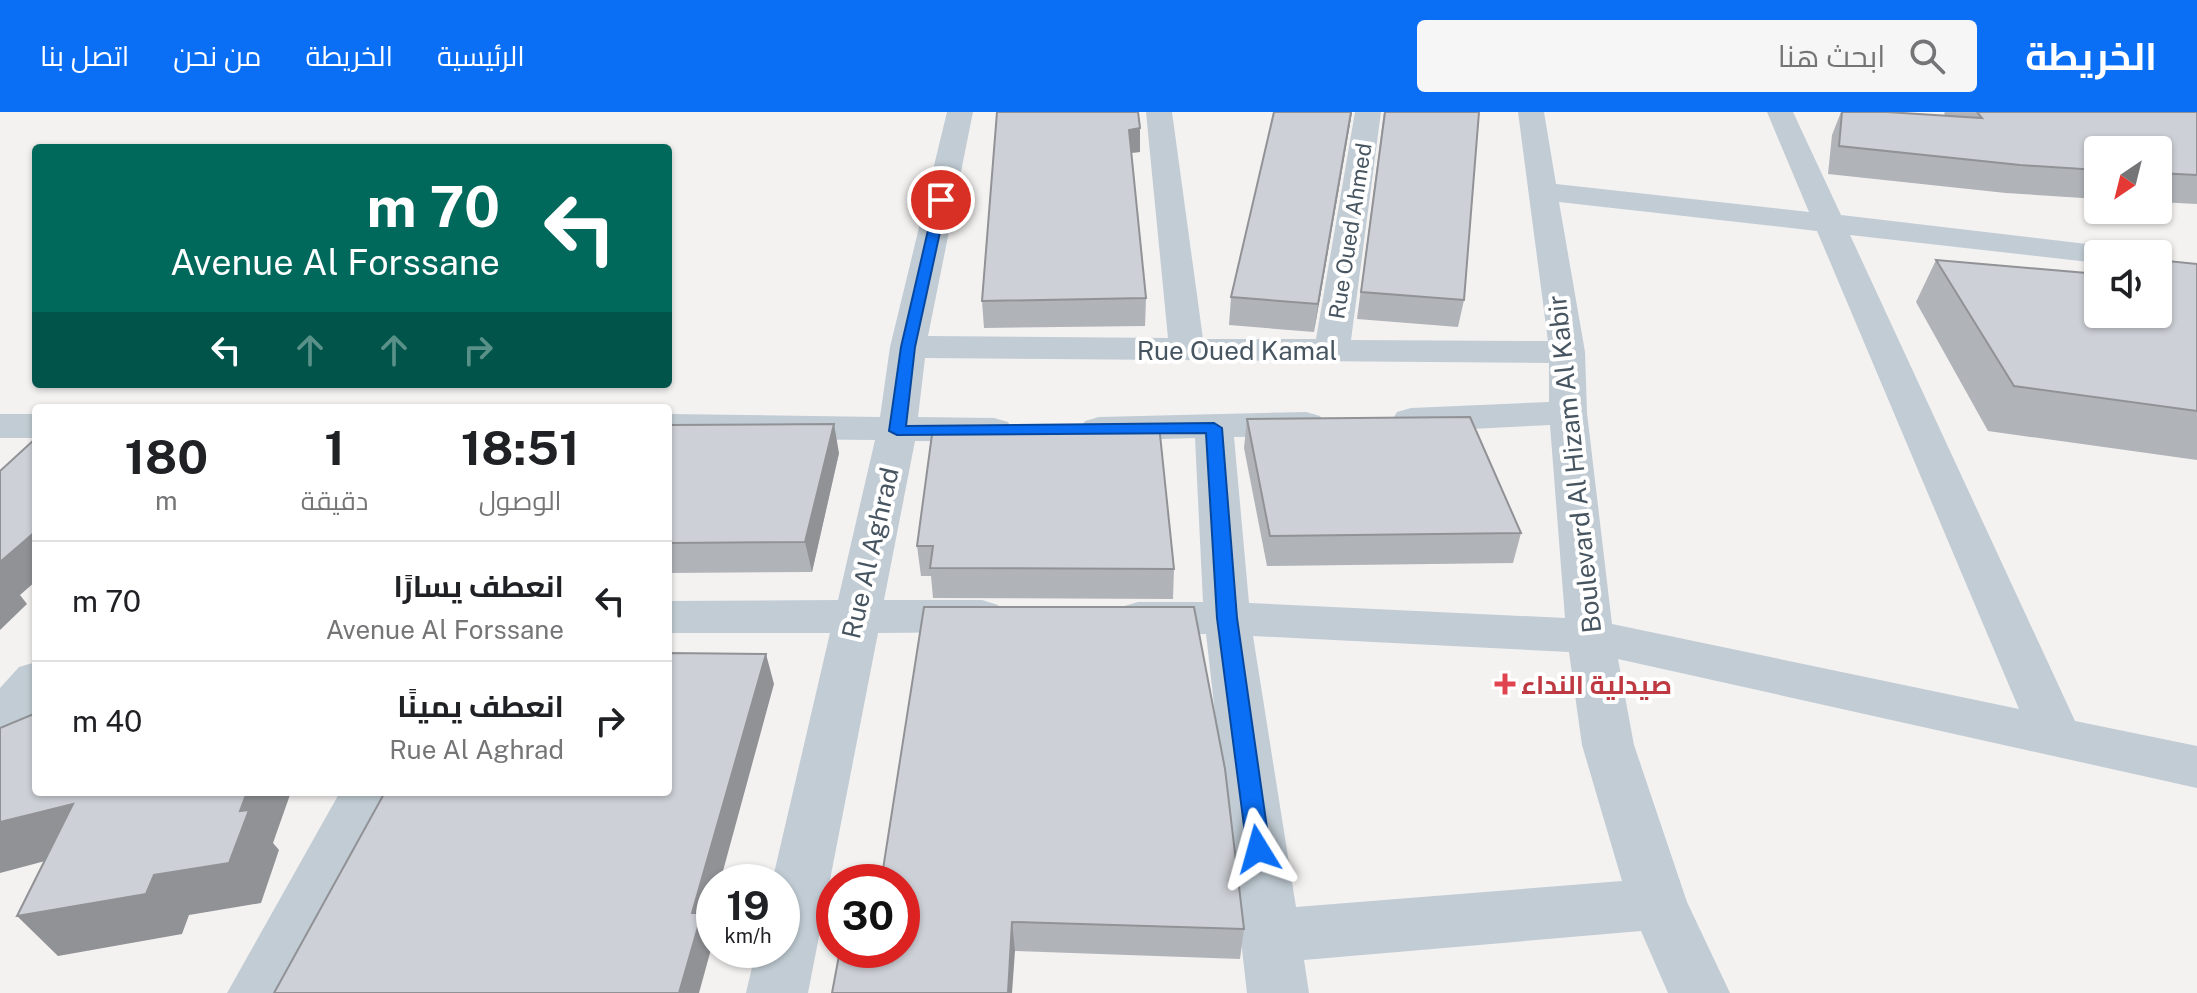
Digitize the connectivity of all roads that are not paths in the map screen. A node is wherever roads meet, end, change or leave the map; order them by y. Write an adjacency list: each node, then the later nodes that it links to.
1 (960, 112): 9 (street, Rue Al Aghrad)
2 (1159, 112): 10 (street)
3 (1368, 112): 11 (street, Rue Oued Ahmed)
4 (1531, 112): 6 (street, Boulevard Al Hizam Al Kabir)
5 (1780, 112): 7 (street)
6 (1543, 191): 7 (street); 12 (street, Boulevard Al Hizam Al Kabir)
7 (1829, 223): 8 (street); 25 (street)
8 (2084, 252)
9 (908, 347): 10 (street, Rue Oued Kamal); 16 (street, Rue Al Aghrad)
10 (1187, 349): 11 (street, Rue Oued Kamal)
11 (1332, 350): 12 (street, Rue Oued Kamal)
12 (1567, 352): 13 (street, Boulevard Al Hizam Al Kabir)
13 (1568, 413): 15 (street); 22 (street, Boulevard Al Hizam Al Kabir)
14 (672, 426): 16 (street)
15 (1214, 428): 16 (street); 21 (street)
16 (897, 431): 17 (street, Rue Al Aghrad)
17 (856, 616): 18 (street); 19 (street); 31 (street, Rue Al Aghrad)
18 (672, 617)
19 (1026, 617)
20 (1103, 617): 21 (street)
21 (1227, 618): 22 (street); 29 (street)
22 (1590, 636): 25 (street); 28 (street, Boulevard Al Hizam Al Kabir)
23 (32, 685): 24 (street)
24 (0, 722)
25 (2056, 736): 26 (street)
26 (2197, 767)
27 (366, 796): 30 (street)
28 (1658, 904): 29 (street); 33 (street, Boulevard Al Hizam Al Kabir)
29 (1270, 936): 32 (street)
30 (258, 993)
31 (777, 993)
32 (1278, 993)
33 (1699, 993)

